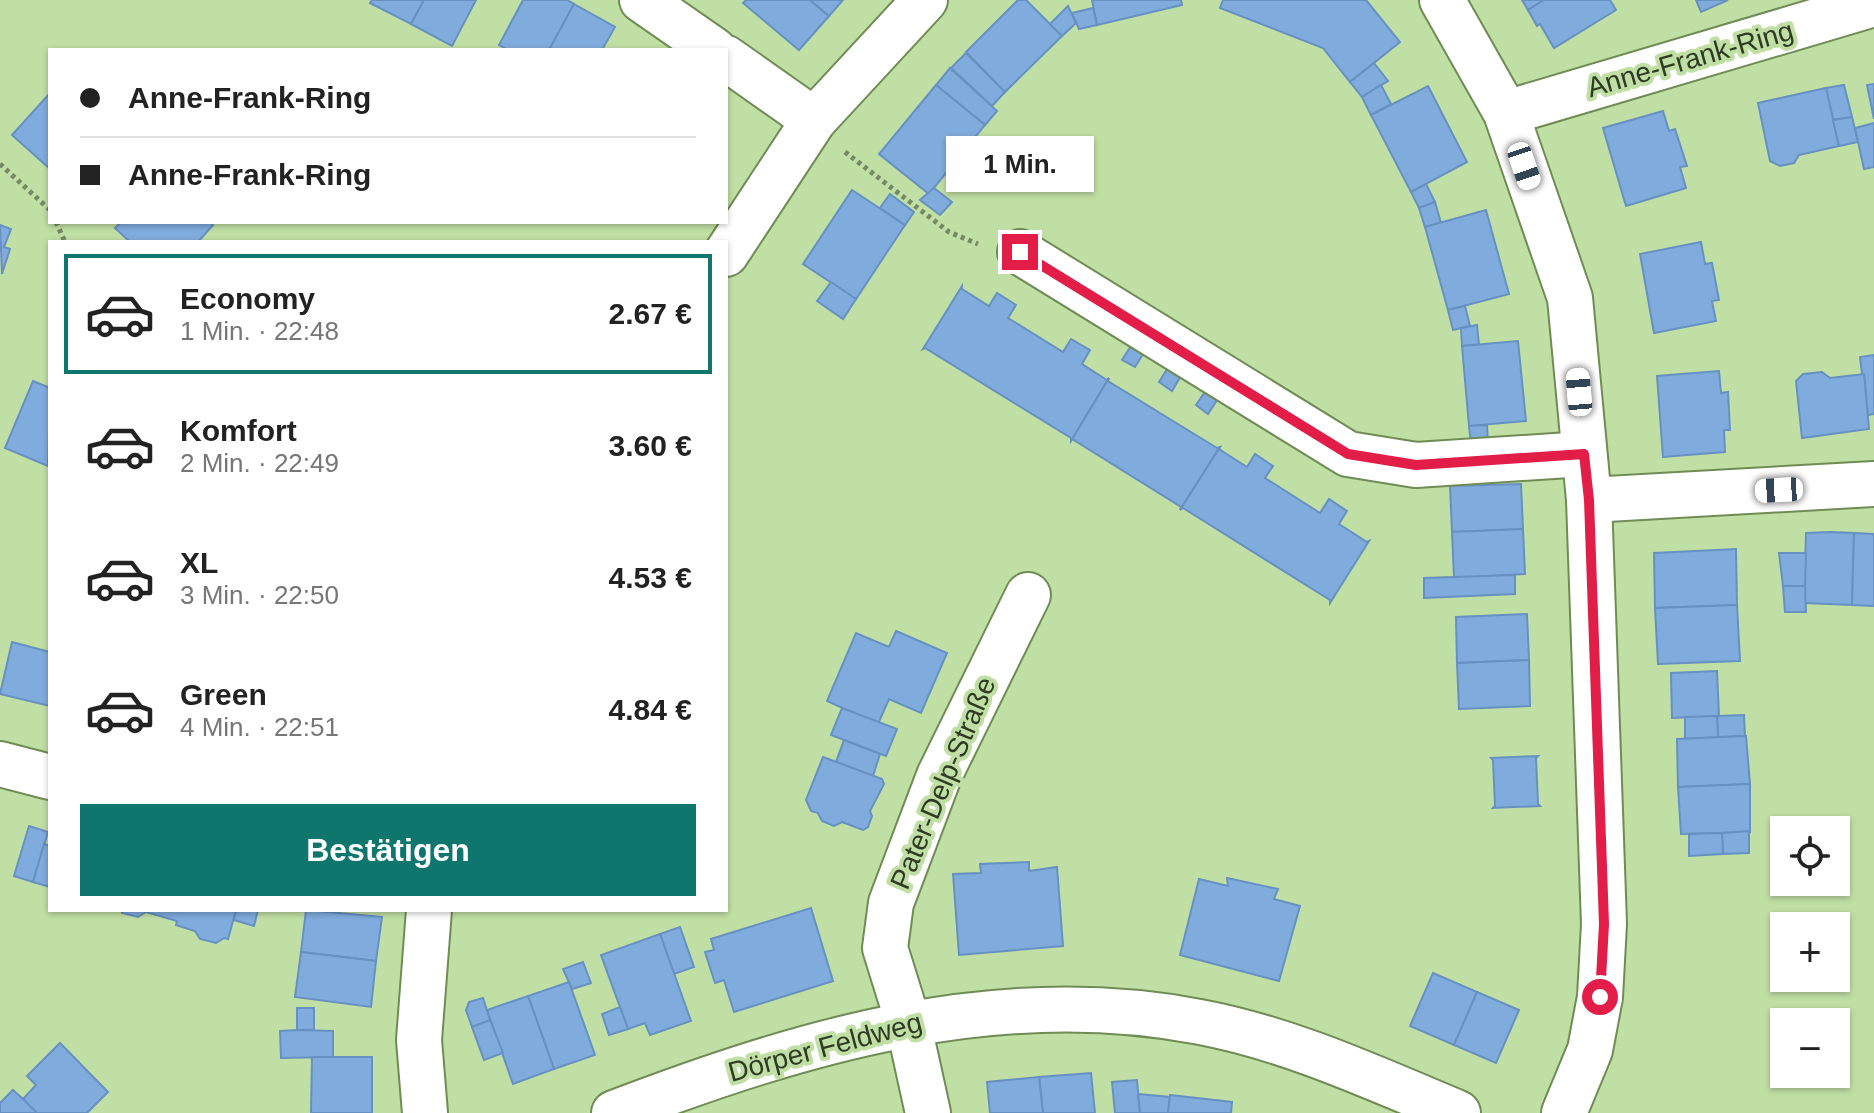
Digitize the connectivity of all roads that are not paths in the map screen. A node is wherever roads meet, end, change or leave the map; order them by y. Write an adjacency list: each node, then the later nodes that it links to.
1 (642, 0): 5 (street)
2 (925, 0): 8 (street)
3 (1442, 0): 7 (street)
4 (1874, 4): 7 (street, Anne-Frank-Ring)
5 (711, 48)
6 (728, 59): 8 (street)
7 (1506, 113): 11 (street)
8 (814, 120): 9 (street)
9 (728, 251)
10 (1020, 252): 11 (street)
11 (1584, 454): 13 (street)
12 (1874, 484): 13 (street)
13 (1589, 500): 23 (street)
14 (1028, 595): 18 (street, Pater-Delp-Straße)
15 (0, 764): 16 (street)
16 (48, 776)
17 (429, 912): 19 (street)
18 (908, 1022): 20 (street, Dörper Feldweg); 21 (street, Pater-Delp-Straße); 22 (street, Dörper Feldweg)
19 (425, 1113)
20 (614, 1113)
21 (928, 1113)
22 (1458, 1113)
23 (1564, 1113)

